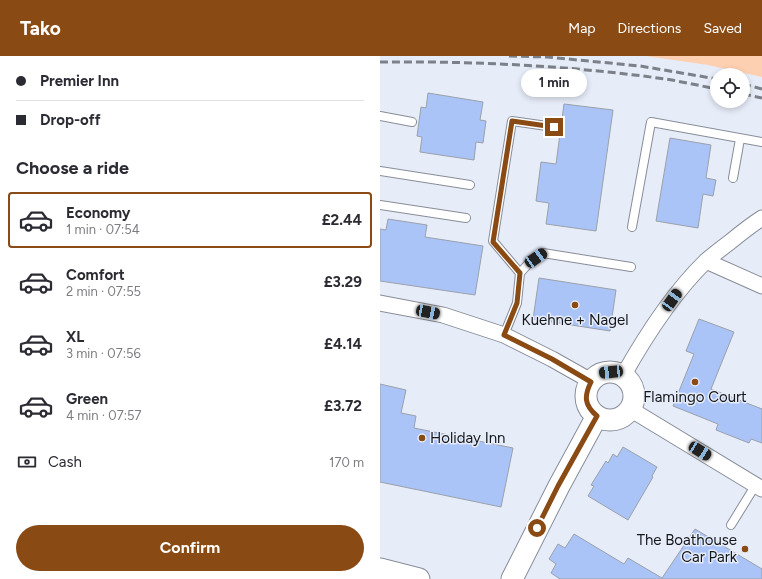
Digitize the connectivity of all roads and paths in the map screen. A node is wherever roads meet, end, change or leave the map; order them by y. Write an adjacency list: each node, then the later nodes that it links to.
1 (380, 116): 2 (lane)
2 (412, 122)
3 (554, 127): 15 (lane)
4 (740, 139): 5 (lane); 7 (lane); 12 (lane)
5 (762, 142)
6 (380, 171): 8 (lane)
7 (733, 178)
8 (470, 185)
9 (380, 204): 10 (lane)
10 (466, 218)
11 (762, 218): 13 (street)
12 (632, 227)
13 (706, 261): 16 (street); 19 (street)
14 (632, 267): 15 (lane)
15 (520, 273): 18 (lane)
16 (762, 286)
17 (380, 303): 18 (street)
18 (504, 335): 20 (street)
19 (623, 376): 20 (street); 21 (street)
20 (591, 382): 22 (street)
21 (630, 409): 22 (street); 23 (street)
22 (597, 416): 27 (street)
23 (759, 487): 24 (lane)
24 (731, 525)
25 (380, 568): 26 (street)
26 (419, 579)
27 (512, 579)

